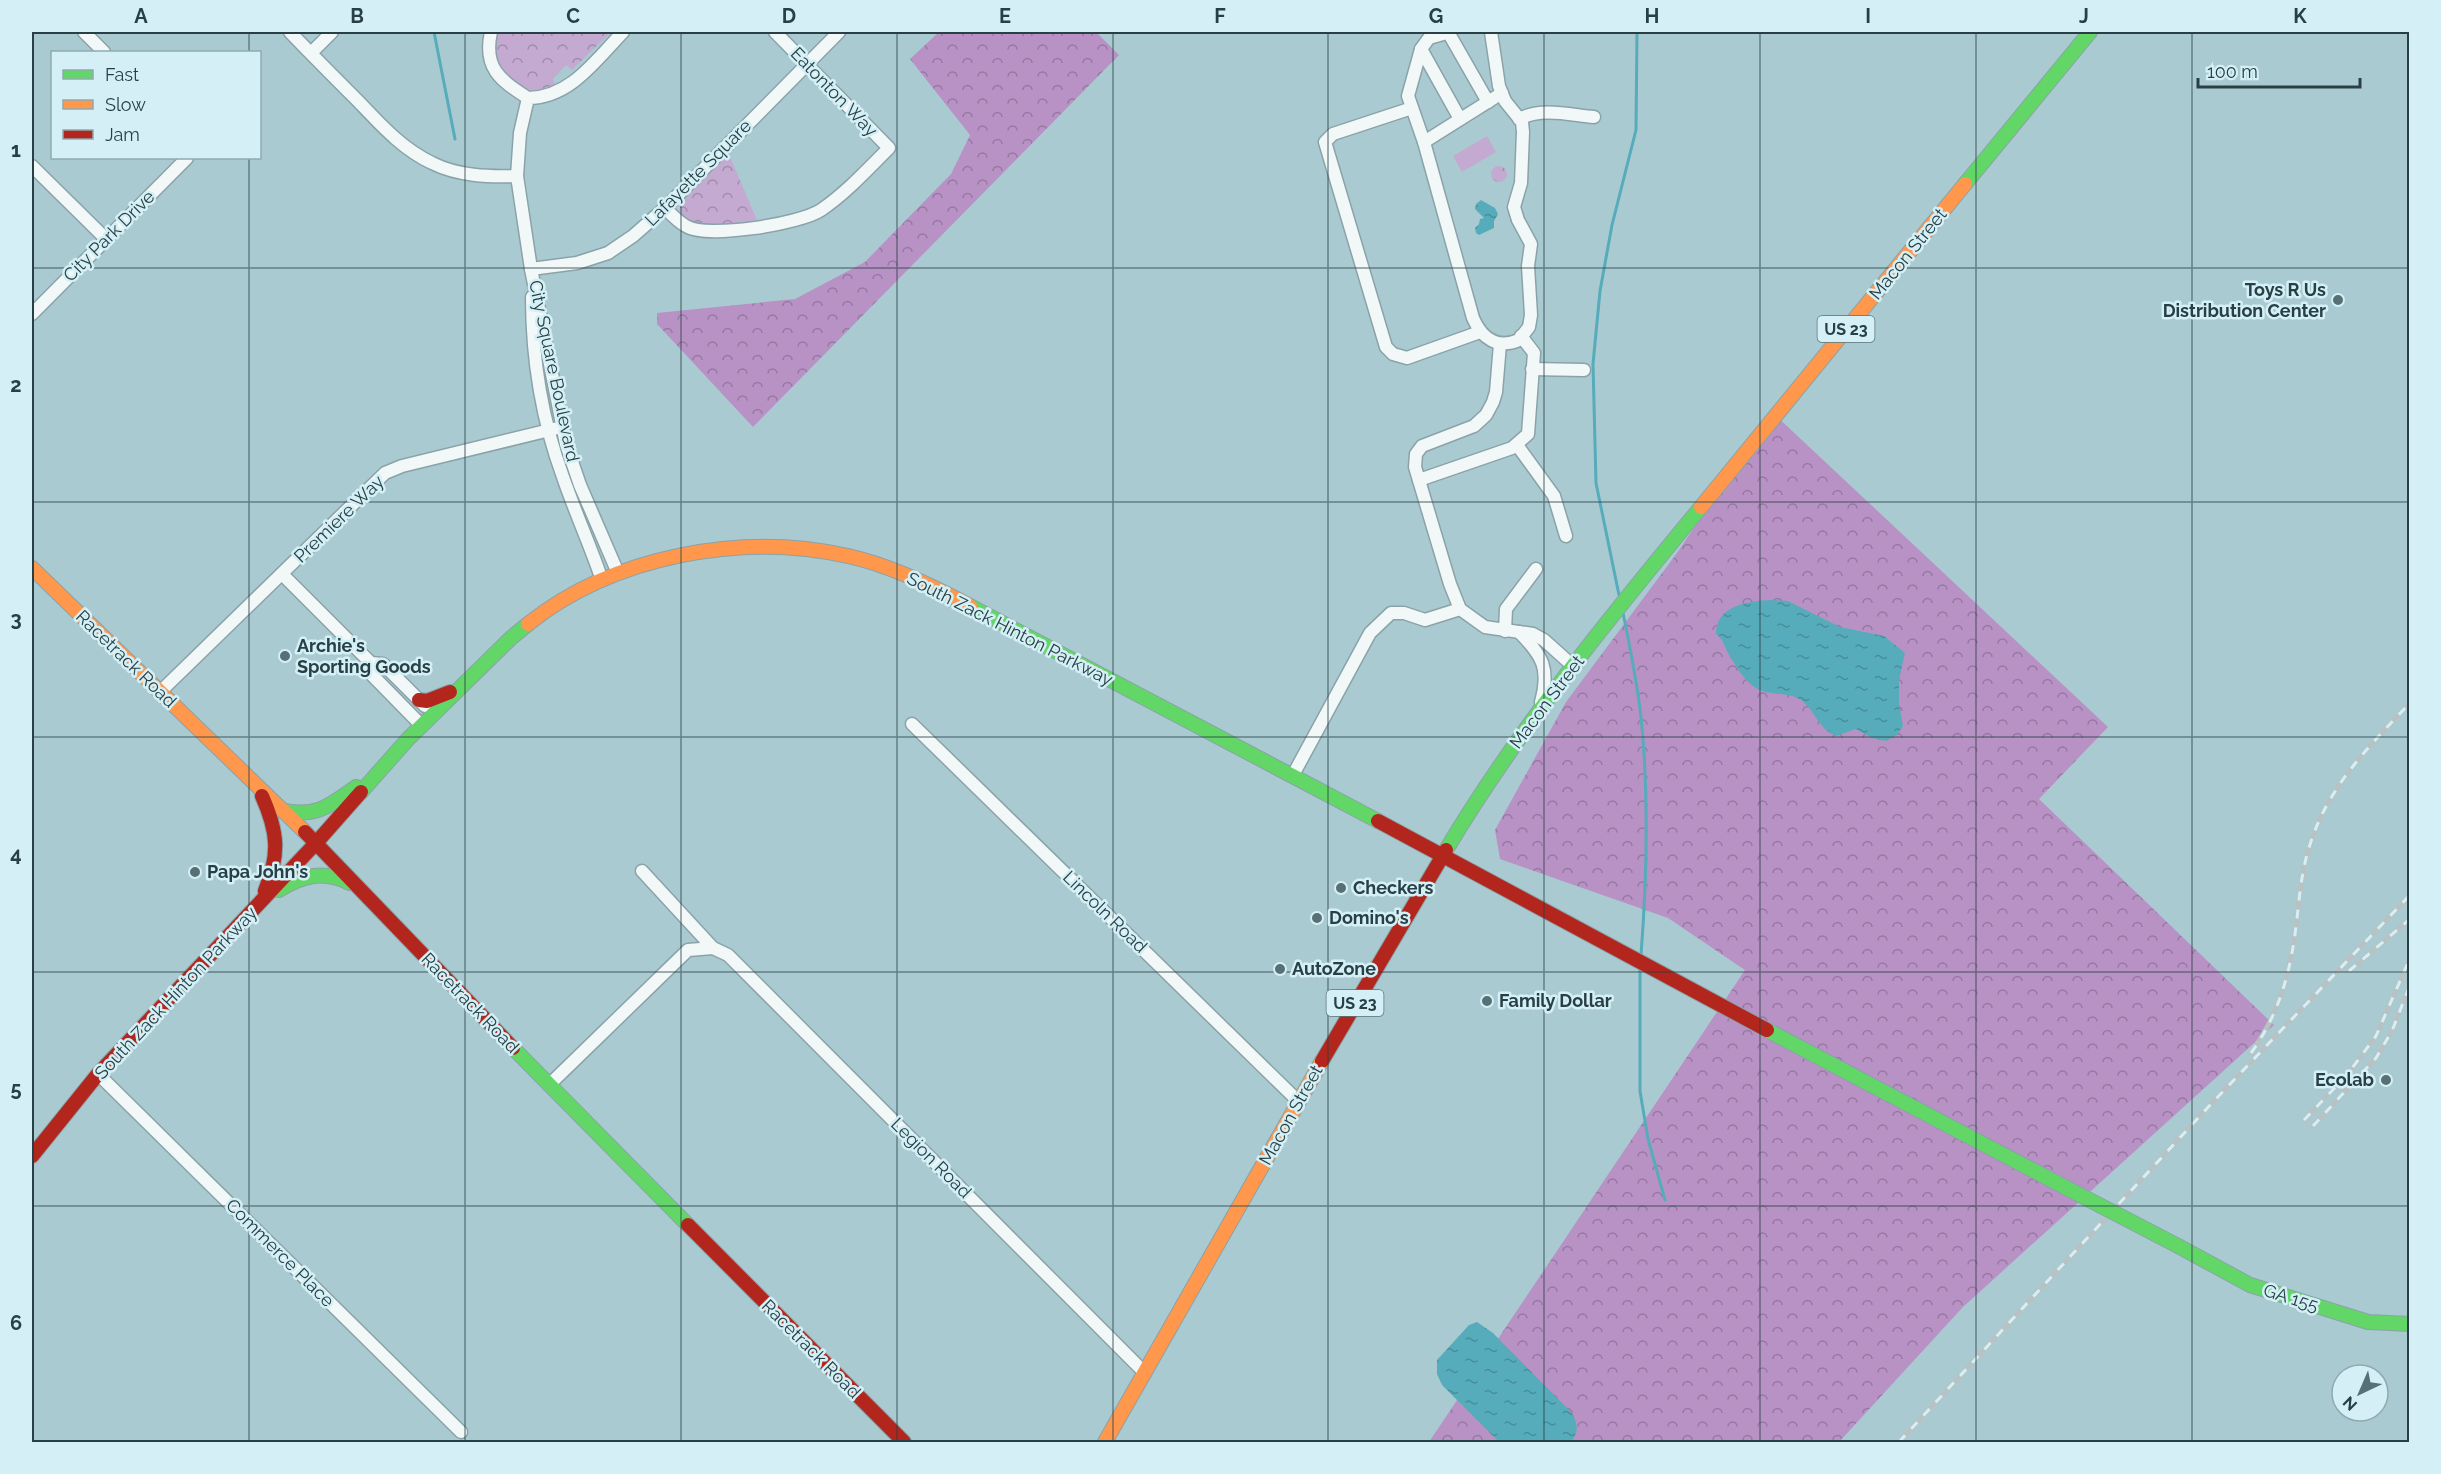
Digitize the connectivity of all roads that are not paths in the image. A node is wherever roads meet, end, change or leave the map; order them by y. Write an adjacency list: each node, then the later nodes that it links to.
1 (84, 32): 13 (street)
2 (290, 32): 14 (street)
3 (332, 32): 14 (street)
4 (491, 32): 17 (street)
5 (623, 32): 17 (street)
6 (775, 32): 15 (street, Eatonton Way)
7 (839, 32): 15 (street, Lafayette Square)
8 (1449, 32): 11 (street); 18 (street)
9 (1491, 32): 16 (street)
10 (2090, 32): 50 (main road, Macon Street / US 23)
11 (1427, 35): 12 (street)
12 (1422, 49): 19 (street); 21 (street)
13 (103, 51)
14 (311, 53): 26 (street)
15 (807, 63): 27 (street, Lafayette Square); 27 (street, Eatonton Way)
16 (1502, 93): 18 (street); 22 (street)
17 (528, 98): 26 (street, City Square Boulevard)
18 (1488, 102): 21 (street)
19 (1412, 108): 23 (street); 31 (street)
20 (1594, 117): 22 (street)
21 (1460, 119): 23 (street)
22 (1519, 119): 32 (street)
23 (1425, 142): 31 (street)
24 (186, 159): 28 (street, City Park Drive)
25 (32, 166): 28 (street)
26 (518, 176): 29 (street, City Square Boulevard)
27 (664, 208): 29 (street, Lafayette Square)
28 (106, 240): 30 (street, City Park Drive)
29 (531, 269): 36 (street, City Square Boulevard); 37 (street, City Square Boulevard)
30 (32, 314)
31 (1480, 332): 33 (street)
32 (1521, 336): 33 (street); 34 (street)
33 (1500, 344): 39 (street)
34 (1532, 369): 35 (street); 38 (street)
35 (1584, 370)
36 (562, 427): 37 (street, Premiere Way); 43 (street, City Square Boulevard)
37 (549, 430): 44 (street, Premiere Way); 45 (street, City Square Boulevard)
38 (1517, 445): 39 (street); 40 (street)
39 (1419, 480): 46 (street)
40 (1566, 536)
41 (32, 568): 52 (main road, Racetrack Road)
42 (1536, 569): 47 (street)
43 (618, 573): 45 (main road, South Zack Hinton Parkway / GA 155); 59 (main road, South Zack Hinton Parkway / GA 155)
44 (282, 574): 49 (street); 52 (street, Premiere Way)
45 (602, 580): 51 (main road, South Zack Hinton Parkway / GA 155)
46 (1460, 609): 47 (street); 59 (street)
47 (1505, 631): 48 (street)
48 (1519, 632): 50 (street); 54 (street)
49 (371, 663): 53 (street); 57 (street)
50 (1573, 666): 54 (main road, Macon Street / US 23)
51 (462, 686): 53 (main road); 55 (main road, South Zack Hinton Parkway / GA 155)
52 (160, 692): 60 (main road, Racetrack Road)
53 (419, 700): 55 (street)
54 (1540, 709): 63 (main road, Macon Street / US 23)
55 (434, 715): 57 (main road, South Zack Hinton Parkway / GA 155)
56 (912, 724): 70 (street, Lincoln Road)
57 (422, 726): 58 (main road, South Zack Hinton Parkway / GA 155)
58 (382, 769): 61 (main road); 62 (main road, South Zack Hinton Parkway / GA 155)
59 (1293, 775): 63 (main road, South Zack Hinton Parkway / GA 155)
60 (258, 787): 61 (main road, Racetrack Road); 66 (main road)
61 (282, 811): 62 (main road, Racetrack Road)
62 (316, 843): 65 (main road, Racetrack Road); 66 (main road, South Zack Hinton Parkway / GA 155)
63 (1442, 856): 70 (main road, Macon Street / US 23); 72 (main road, GA 155 / GA 155, bridge)
64 (642, 871): 67 (street, Legion Road)
65 (356, 887): 66 (main road); 69 (main road, Racetrack Road)
66 (261, 902): 68 (main road, South Zack Hinton Parkway / GA 155)
67 (713, 948): 69 (street); 73 (street, Legion Road)
68 (98, 1074): 71 (main road, South Zack Hinton Parkway / GA 155); 74 (street, Commerce Place)
69 (549, 1085): 75 (main road, Racetrack Road)
70 (1298, 1101): 73 (main road, Macon Street / US 23)
71 (32, 1156)
72 (2409, 1324)
73 (1145, 1373): 76 (main road, Macon Street / US 23)
74 (461, 1432)
75 (904, 1443)
76 (1105, 1443)

